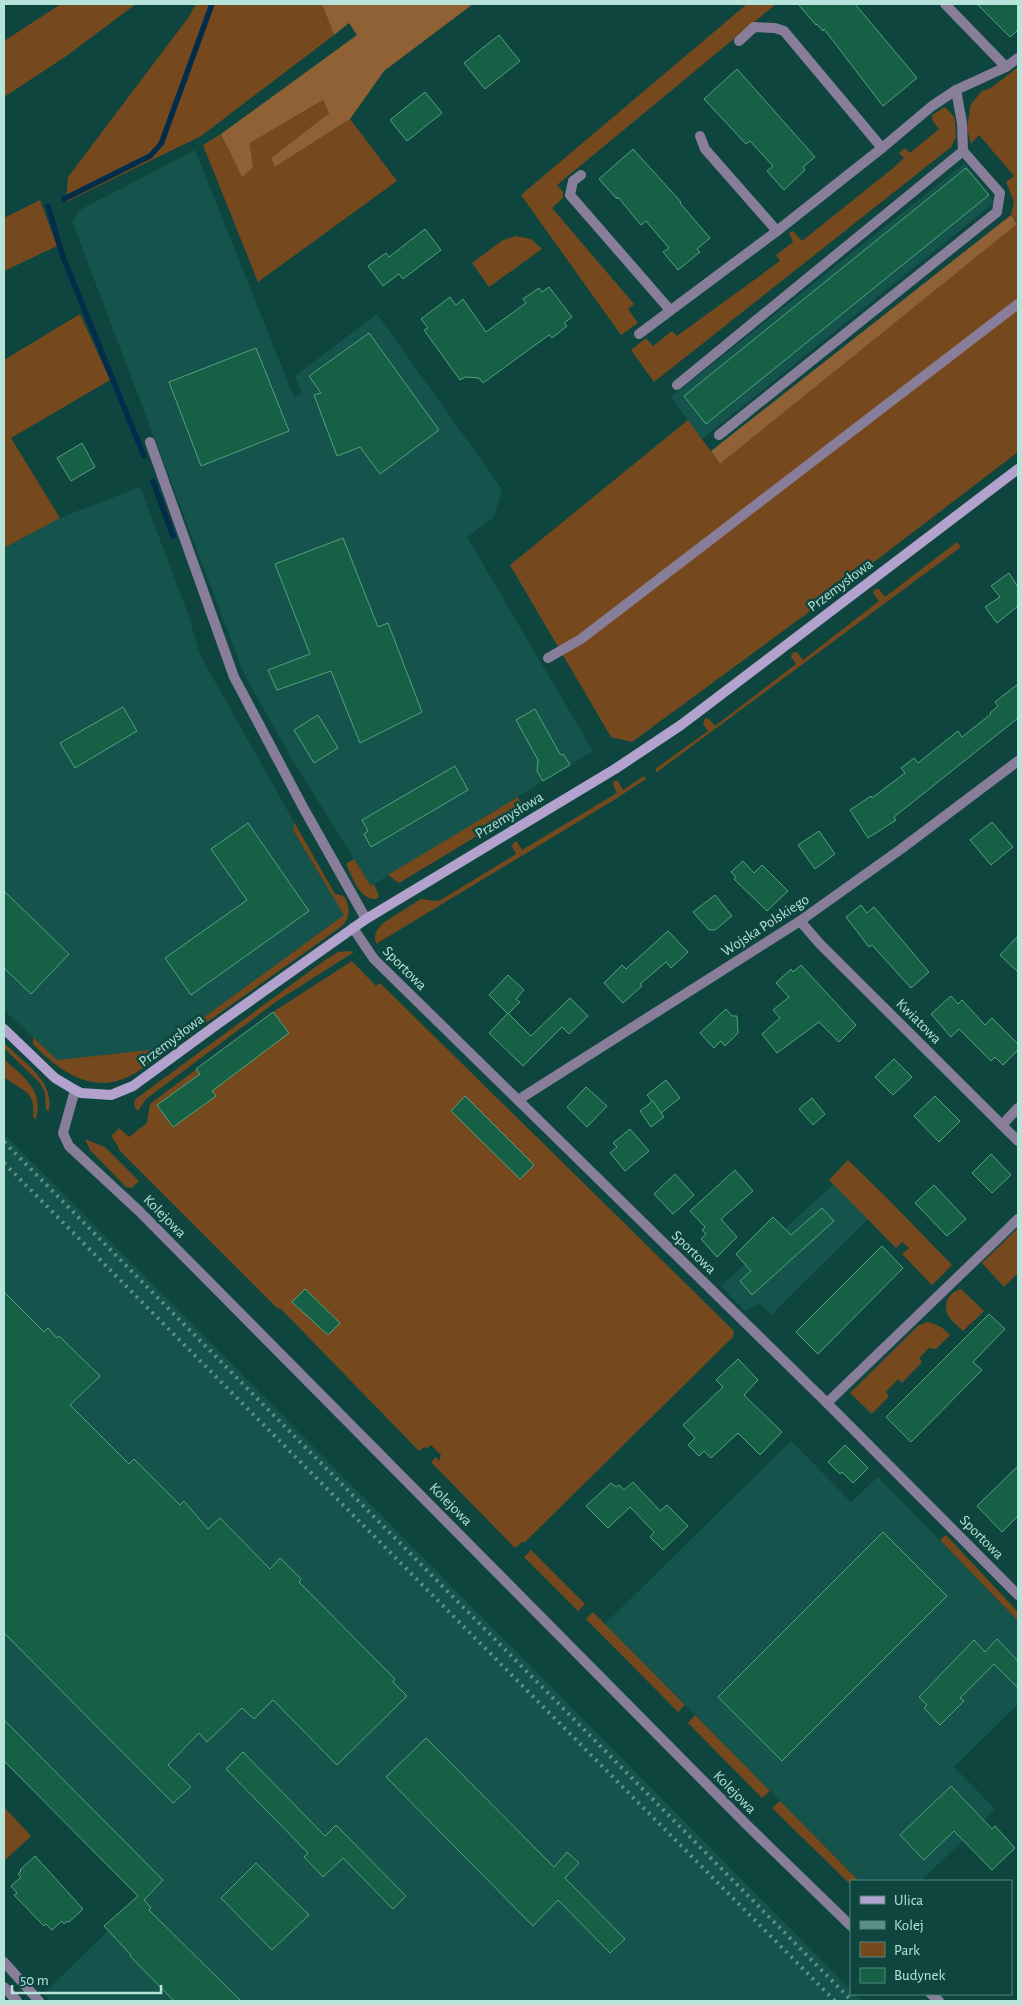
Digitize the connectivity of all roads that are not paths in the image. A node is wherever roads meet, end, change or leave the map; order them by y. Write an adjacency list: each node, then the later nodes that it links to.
1 (945, 4): 4 (street)
2 (739, 41): 7 (street)
3 (1018, 58): 4 (street)
4 (1006, 67): 5 (street)
5 (956, 90): 7 (street); 8 (street)
6 (700, 136): 10 (street)
7 (882, 148): 10 (street)
8 (963, 151): 14 (street); 15 (street)
9 (581, 175): 12 (street)
10 (777, 231): 12 (street)
11 (1018, 304): 18 (street)
12 (670, 310): 13 (street)
13 (639, 334)
14 (677, 385)
15 (719, 435)
16 (150, 442): 20 (street)
17 (1018, 469): 20 (street, Przemysłowa)
18 (548, 658)
19 (1018, 760): 21 (street, Wojska Polskiego)
20 (366, 919): 22 (street, Przemysłowa)
21 (800, 921): 25 (street, Wojska Polskiego); 27 (street, Kwiatowa)
22 (352, 928): 24 (street, Przemysłowa); 25 (street, Sportowa)
23 (4, 1029): 24 (street, Przemysłowa)
24 (74, 1090): 32 (street, Kolejowa)
25 (518, 1100): 30 (street, Sportowa)
26 (1018, 1108): 27 (street)
27 (1002, 1125): 28 (street, Kwiatowa)
28 (1018, 1141)
29 (1018, 1219): 30 (street)
30 (827, 1403): 31 (street, Sportowa)
31 (1018, 1595)
32 (850, 1925)
33 (4, 1962): 34 (street)
34 (21, 1981): 35 (street); 37 (street)
35 (6, 1990): 36 (street)
36 (17, 2001)
37 (39, 2001)

